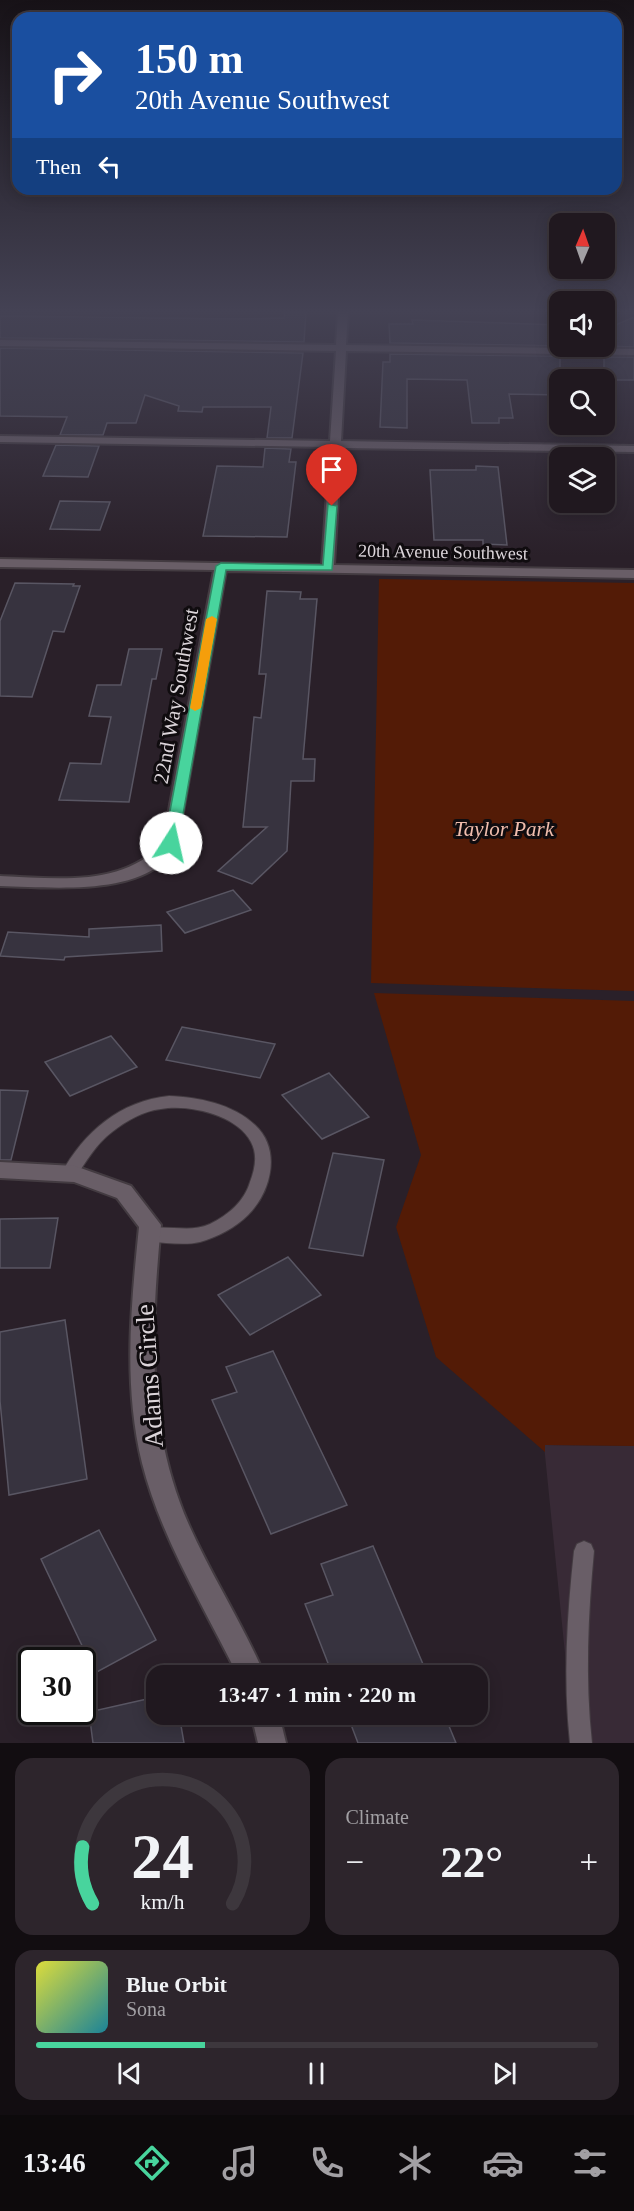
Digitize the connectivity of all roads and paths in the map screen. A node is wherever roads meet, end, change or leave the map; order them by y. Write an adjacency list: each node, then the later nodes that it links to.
1 (338, 393): 3 (street)
2 (0, 439): 3 (street)
3 (335, 445): 4 (street); 7 (street)
4 (634, 449)
5 (0, 563): 6 (street, 20th Avenue Southwest)
6 (221, 566): 7 (street, 20th Avenue Southwest); 9 (street, 22nd Way Southwest)
7 (328, 568): 8 (street, 20th Avenue Southwest)
8 (634, 574)
9 (0, 880)
10 (0, 1170): 11 (street, Adams Circle)
11 (69, 1174): 12 (street, Adams Circle); 12 (lane)
12 (149, 1235): 14 (street, Adams Circle)
13 (584, 1551): 17 (lane)
14 (247, 1665)
15 (268, 1725): 16 (street)
16 (272, 1743)
17 (581, 1743)

